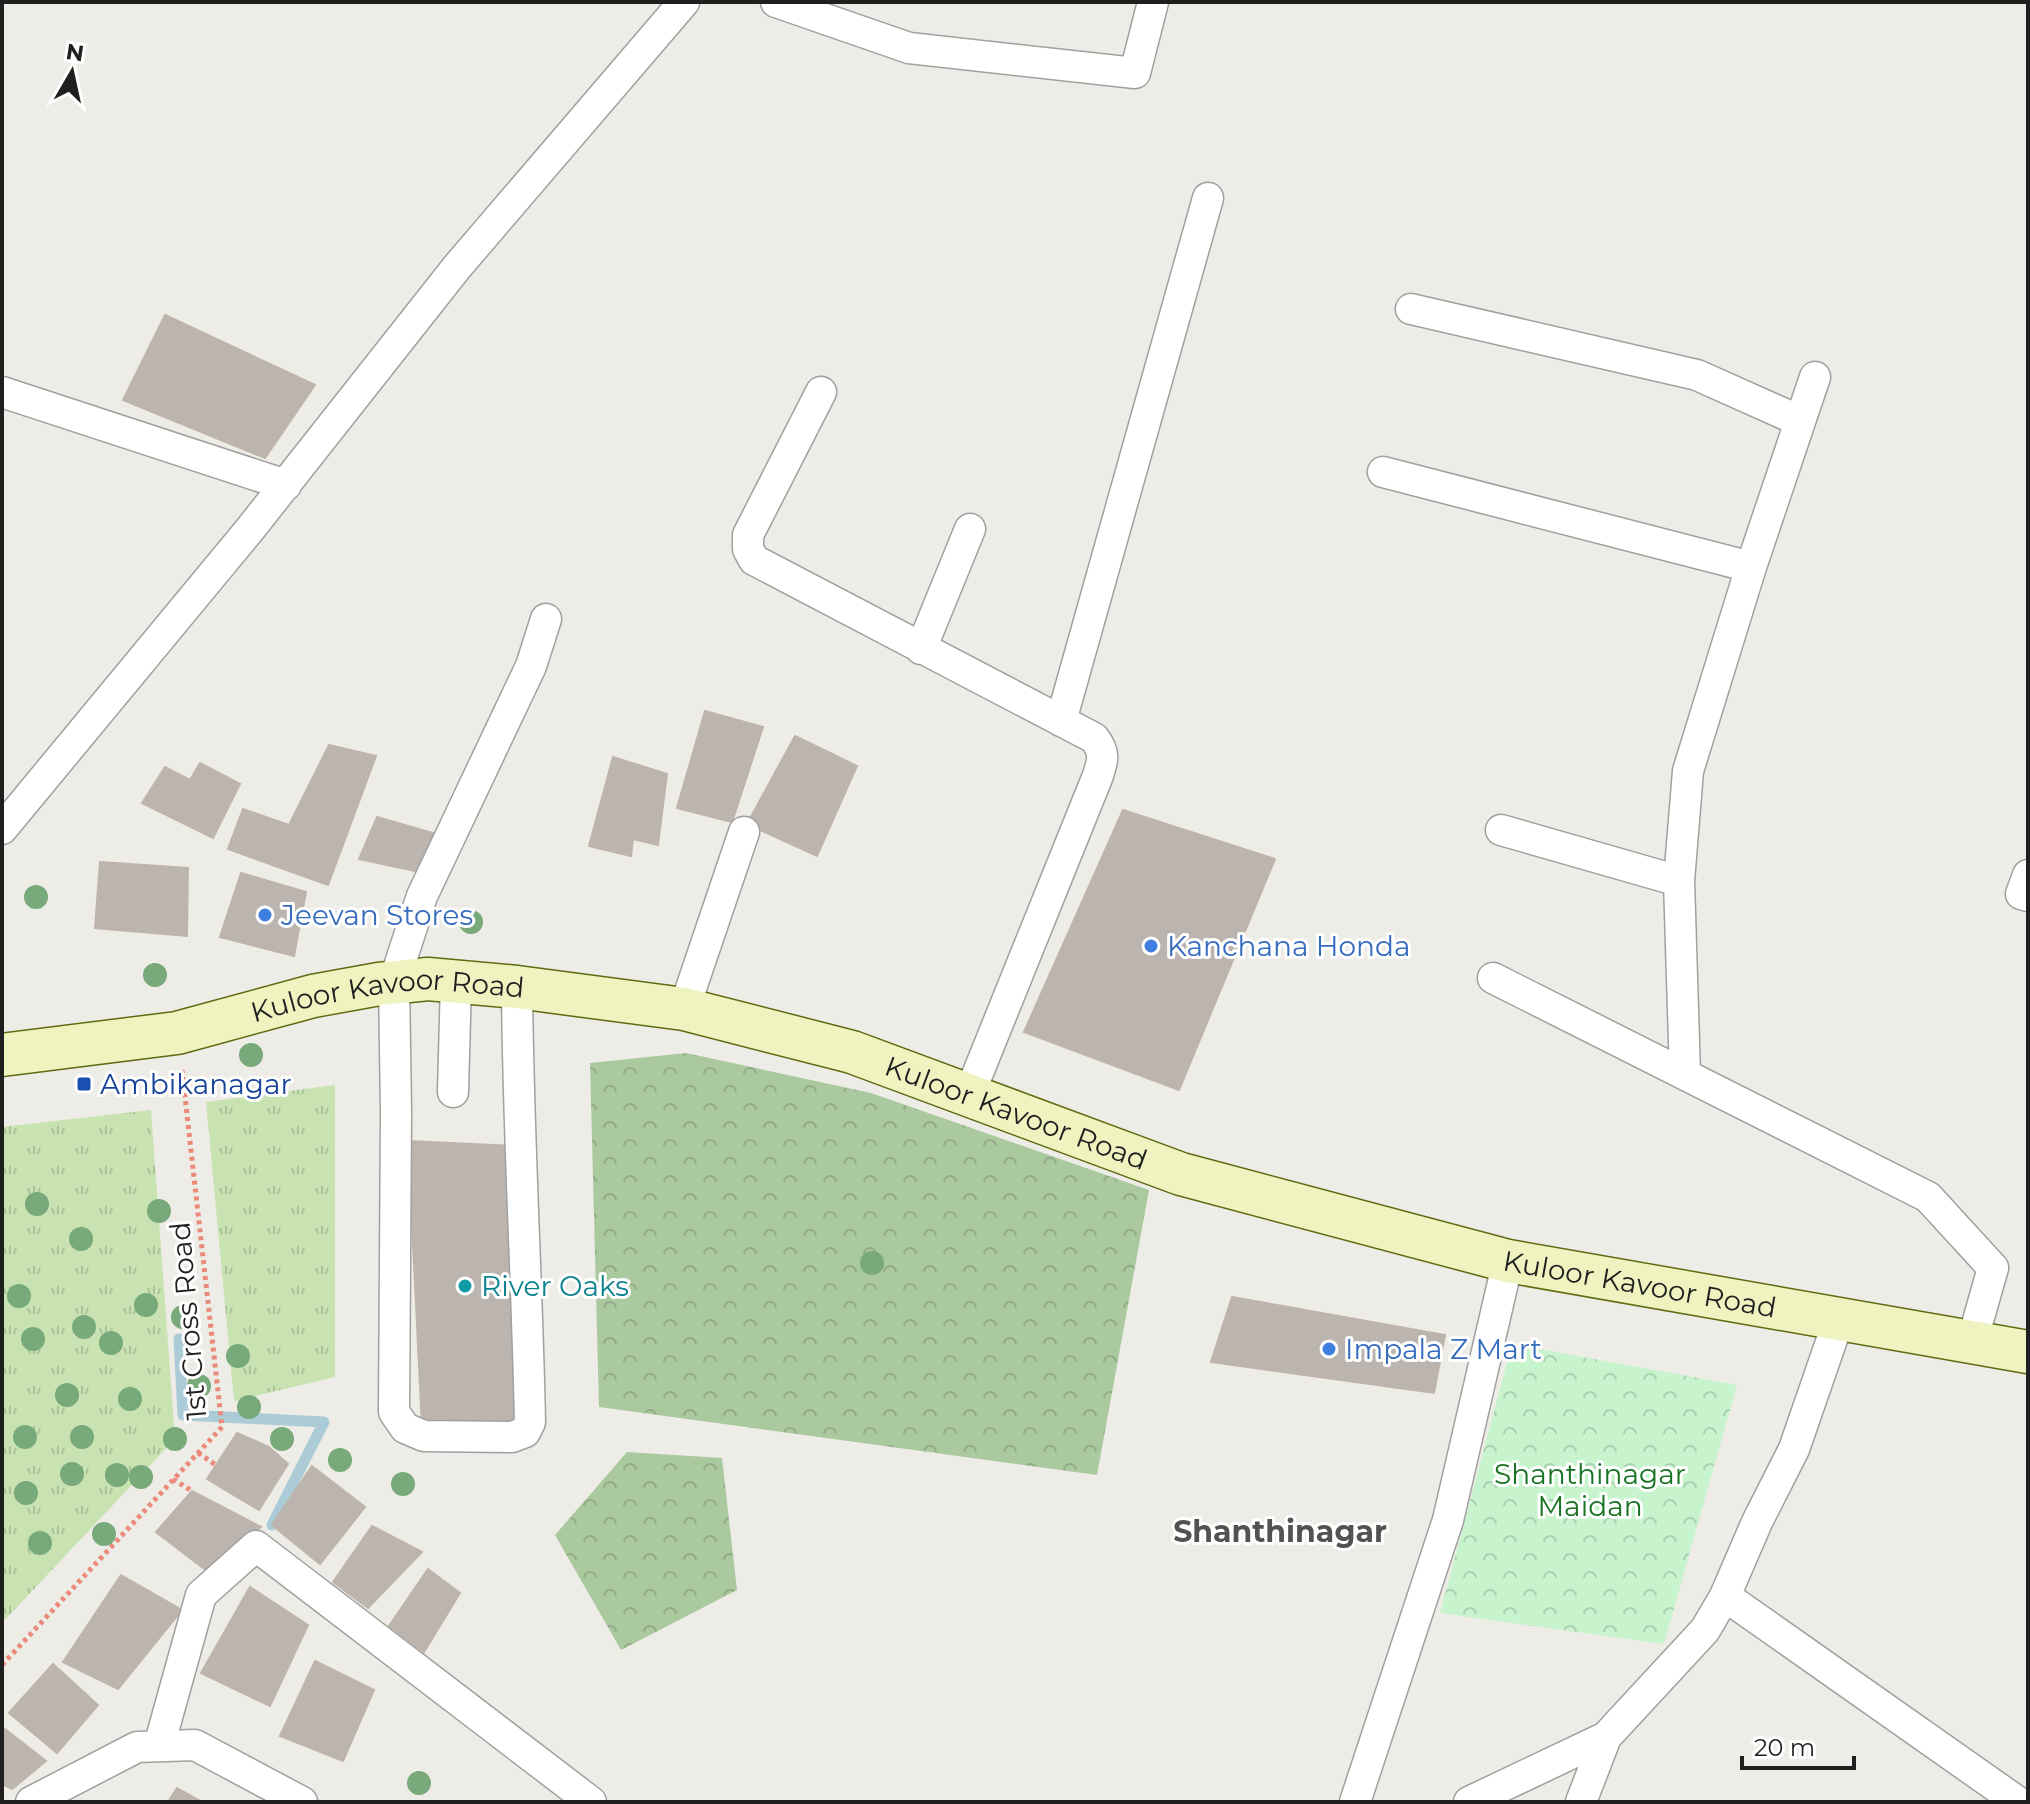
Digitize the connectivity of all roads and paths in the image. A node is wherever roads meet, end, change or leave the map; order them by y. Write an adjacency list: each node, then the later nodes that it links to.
1 (684, 2): 11 (street)
2 (776, 2): 3 (street)
3 (1153, 2)
4 (1208, 198): 16 (street)
5 (1411, 309): 9 (street)
6 (1815, 377): 9 (street)
7 (2, 392): 11 (street)
8 (821, 392): 15 (street)
9 (1800, 421): 13 (street)
10 (1383, 472): 13 (street)
11 (286, 485): 17 (street)
12 (970, 529): 15 (street)
13 (1751, 567): 21 (street)
14 (546, 619): 25 (street)
15 (921, 649): 16 (street)
16 (1061, 721): 32 (street)
17 (2, 829)
18 (1501, 830): 21 (street)
19 (744, 832): 27 (street)
20 (2028, 875): 22 (street)
21 (1679, 881): 30 (street)
22 (2028, 896)
23 (1493, 978): 30 (street)
24 (456, 981): 25 (main road, Kuloor Kavoor Road); 26 (main road, Kuloor Kavoor Road); 31 (street)
25 (394, 982): 26 (street); 28 (main road, Kuloor Kavoor Road)
26 (517, 987): 27 (main road, Kuloor Kavoor Road)
27 (684, 1009): 32 (main road, Kuloor Kavoor Road)
28 (177, 1033): 29 (main road, Kuloor Kavoor Road); 37 (path, 1st Cross Road)
29 (2, 1055)
30 (1685, 1074): 35 (street)
31 (453, 1092)
32 (969, 1095): 33 (main road, Kuloor Kavoor Road)
33 (1508, 1261): 34 (main road, Kuloor Kavoor Road); 48 (street)
34 (1839, 1319): 35 (main road, Kuloor Kavoor Road); 41 (street)
35 (1972, 1342): 36 (main road, Kuloor Kavoor Road)
36 (2028, 1352)
37 (198, 1453): 38 (path); 39 (path, 1st Cross Road)
38 (216, 1465)
39 (173, 1479): 40 (path); 42 (path, 1st Cross Road)
40 (192, 1491)
41 (1725, 1596): 43 (street); 51 (street)
42 (2, 1665)
43 (1606, 1737): 49 (street); 50 (street)
44 (159, 1746): 45 (street); 46 (street); 47 (street)
45 (31, 1802)
46 (302, 1802)
47 (591, 1802)
48 (1355, 1802)
49 (1469, 1802)
50 (1581, 1802)
51 (2018, 1802)

